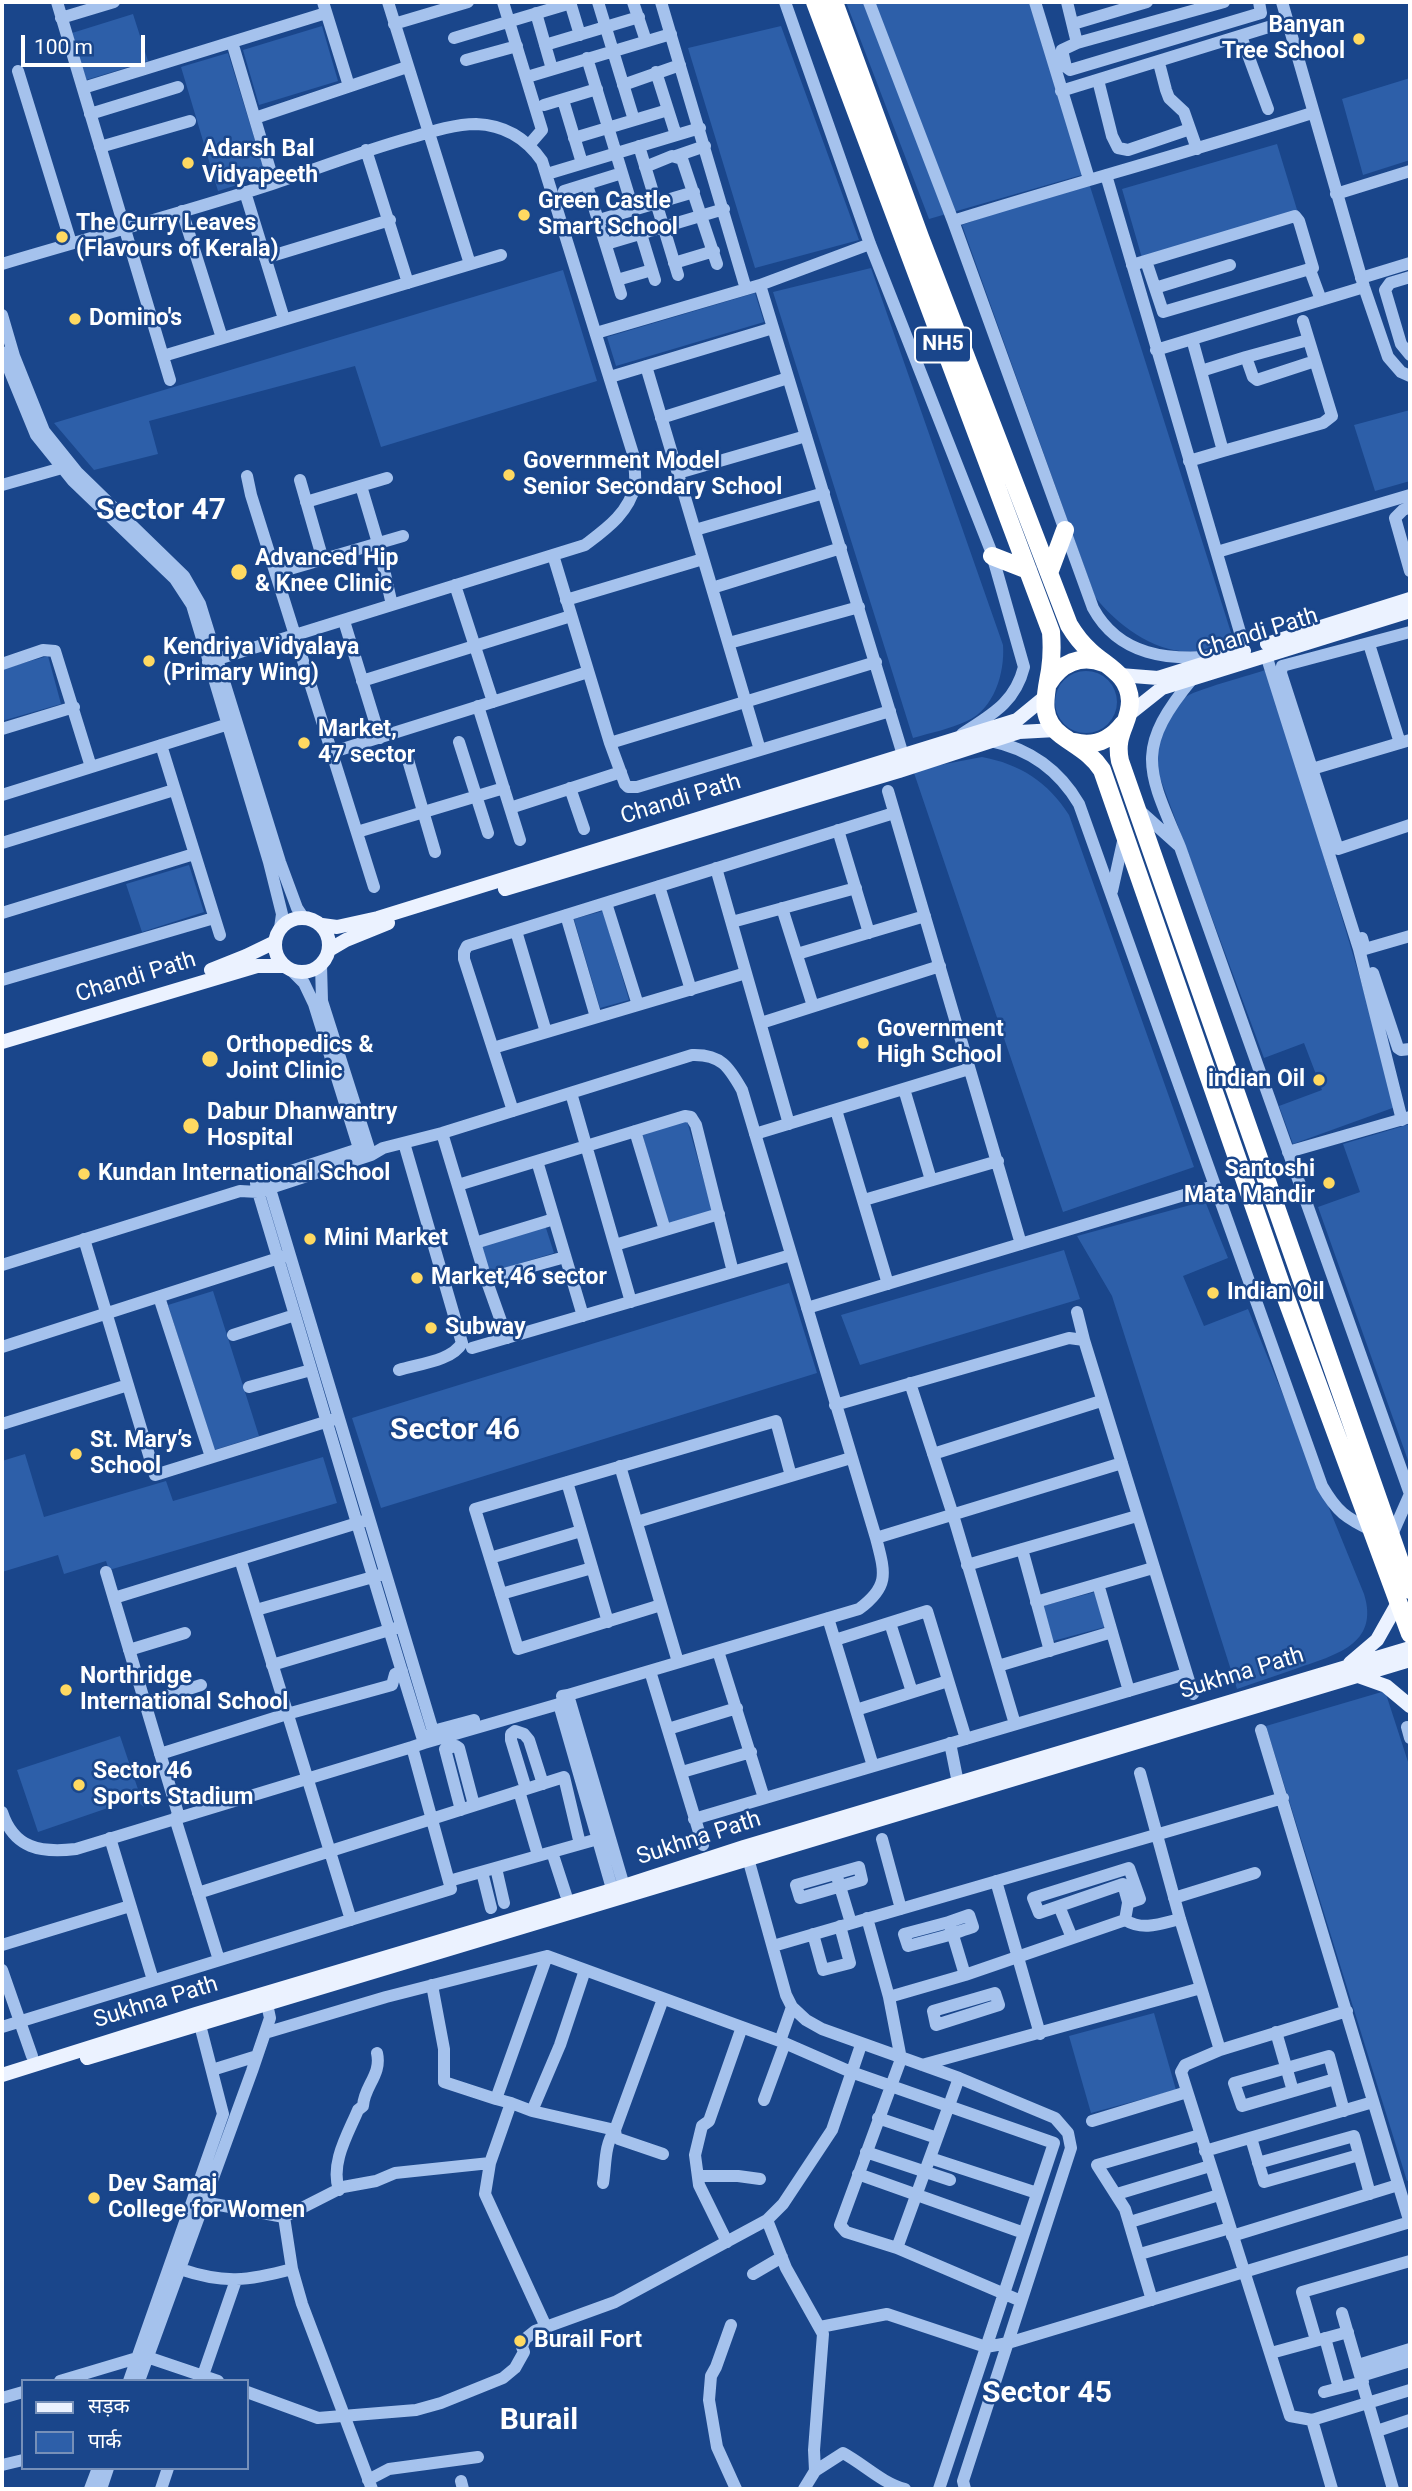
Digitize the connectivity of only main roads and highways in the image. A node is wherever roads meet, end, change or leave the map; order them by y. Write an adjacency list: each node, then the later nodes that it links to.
1 (815, 2): 5 (highway, NH5)
2 (834, 2): 6 (highway, NH5)
3 (1065, 530): 6 (highway)
4 (992, 556): 5 (highway)
5 (1028, 570): 10 (highway, NH5)
6 (1049, 573): 9 (highway, NH5)
7 (1410, 599): 9 (main road, Chandi Path)
8 (1410, 611): 11 (main road, Chandi Path)
9 (1113, 669): 10 (highway); 11 (highway)
10 (1045, 694): 12 (highway, NH5); 13 (main road, Chandi Path)
11 (1126, 718): 12 (highway); 19 (highway)
12 (1062, 735): 15 (main road, Chandi Path); 19 (highway)
13 (322, 925): 14 (main road); 15 (main road)
14 (277, 935): 16 (main road); 17 (main road, Chandi Path)
15 (329, 950): 16 (main road)
16 (288, 968): 18 (main road, Chandi Path)
17 (2, 1033)
18 (2, 1042)
19 (1406, 1586): 20 (highway); 23 (main road)
20 (1410, 1634)
21 (1410, 1648): 23 (main road, Sukhna Path)
22 (1410, 1660): 24 (main road, Sukhna Path)
23 (1343, 1668): 26 (main road, Sukhna Path)
24 (1356, 1676): 25 (main road); 26 (main road, Sukhna Path)
25 (1410, 1706)
26 (746, 1854): 27 (main road, Sukhna Path)
27 (620, 1894): 28 (main road, Sukhna Path); 29 (main road, Sukhna Path)
28 (2, 2075)
29 (2, 2084)

